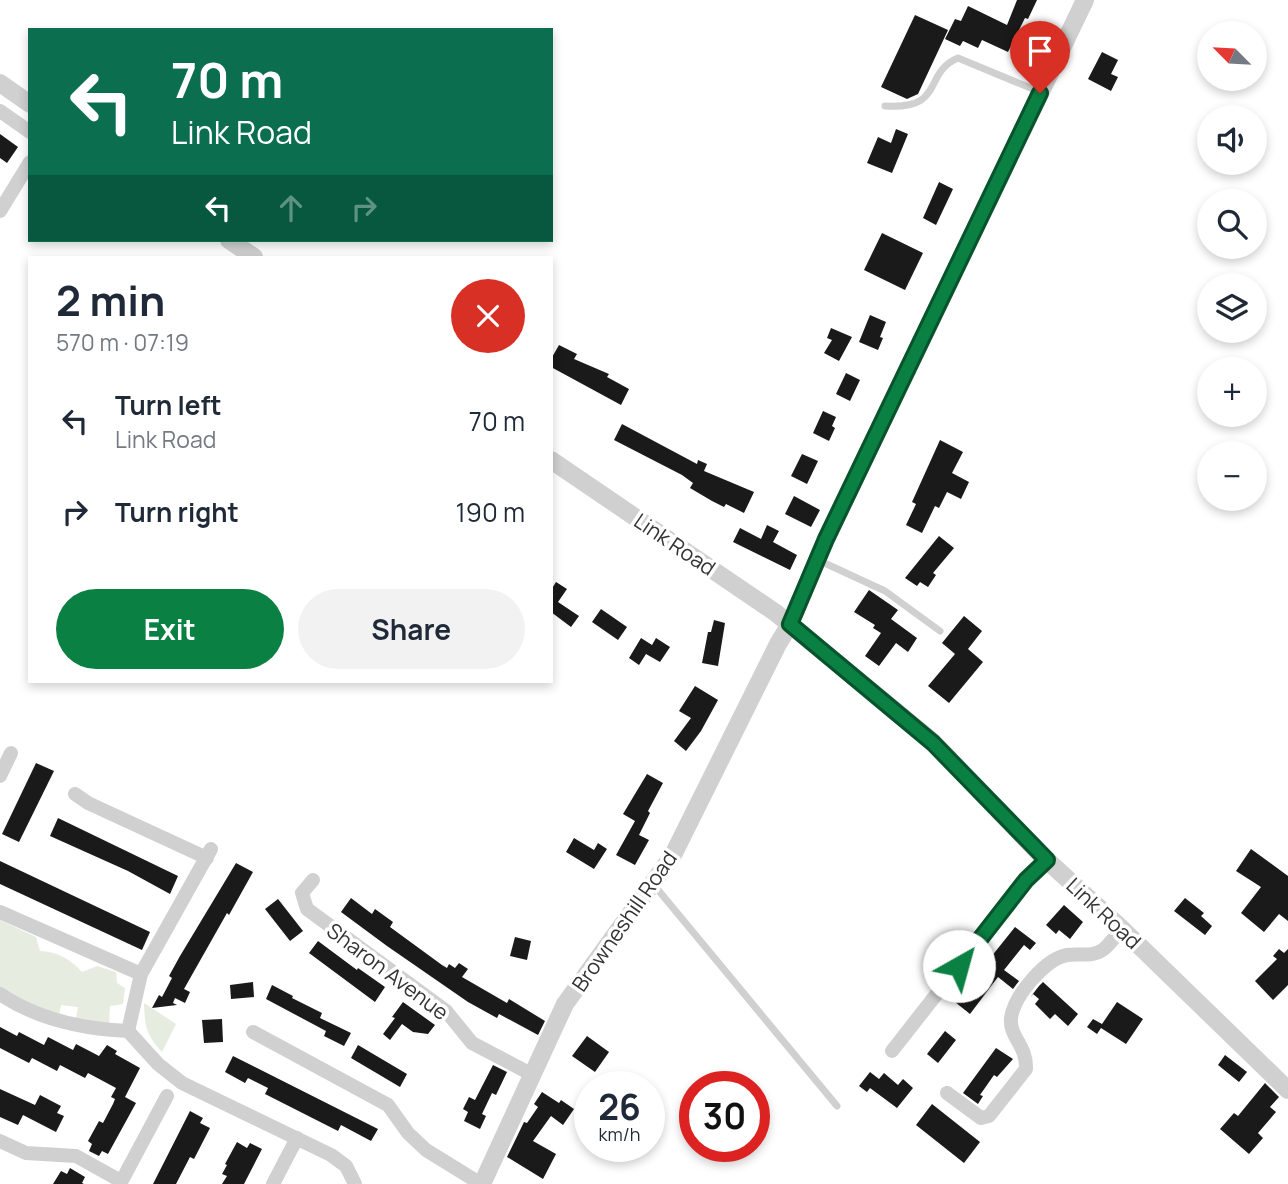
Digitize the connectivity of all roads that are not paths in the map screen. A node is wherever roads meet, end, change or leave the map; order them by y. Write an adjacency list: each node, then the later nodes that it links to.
1 (1085, 0): 3 (street, Browneshill Road)
2 (0, 83): 4 (street)
3 (1040, 93): 5 (lane); 13 (street, Browneshill Road)
4 (28, 103)
5 (885, 106)
6 (0, 111): 7 (street)
7 (28, 131)
8 (28, 165): 9 (street)
9 (0, 211)
10 (232, 242): 11 (street)
11 (253, 256)
12 (553, 461): 14 (street, Link Road)
13 (817, 560): 14 (street, Browneshill Road); 15 (lane)
14 (790, 624): 19 (street, Link Road); 21 (street, Browneshill Road)
15 (940, 631)
16 (11, 753): 17 (street)
17 (0, 776)
18 (75, 794): 24 (street)
19 (1047, 860): 23 (street, Link Road); 28 (street)
20 (313, 880): 29 (street, Sharon Avenue)
21 (654, 884): 29 (street, Browneshill Road); 33 (lane)
22 (0, 912): 24 (street)
23 (1122, 929): 30 (street, Link Road); 31 (street)
24 (141, 974): 26 (street)
25 (0, 994): 26 (street)
26 (128, 1031): 34 (street)
27 (253, 1032): 39 (street)
28 (892, 1051)
29 (531, 1074): 39 (street, Browneshill Road)
30 (1288, 1090)
31 (947, 1093)
32 (167, 1096): 36 (street)
33 (837, 1106)
34 (297, 1138): 37 (street); 38 (street)
35 (0, 1141): 36 (street)
36 (120, 1183)
37 (273, 1184)
38 (355, 1184)
39 (481, 1184)

